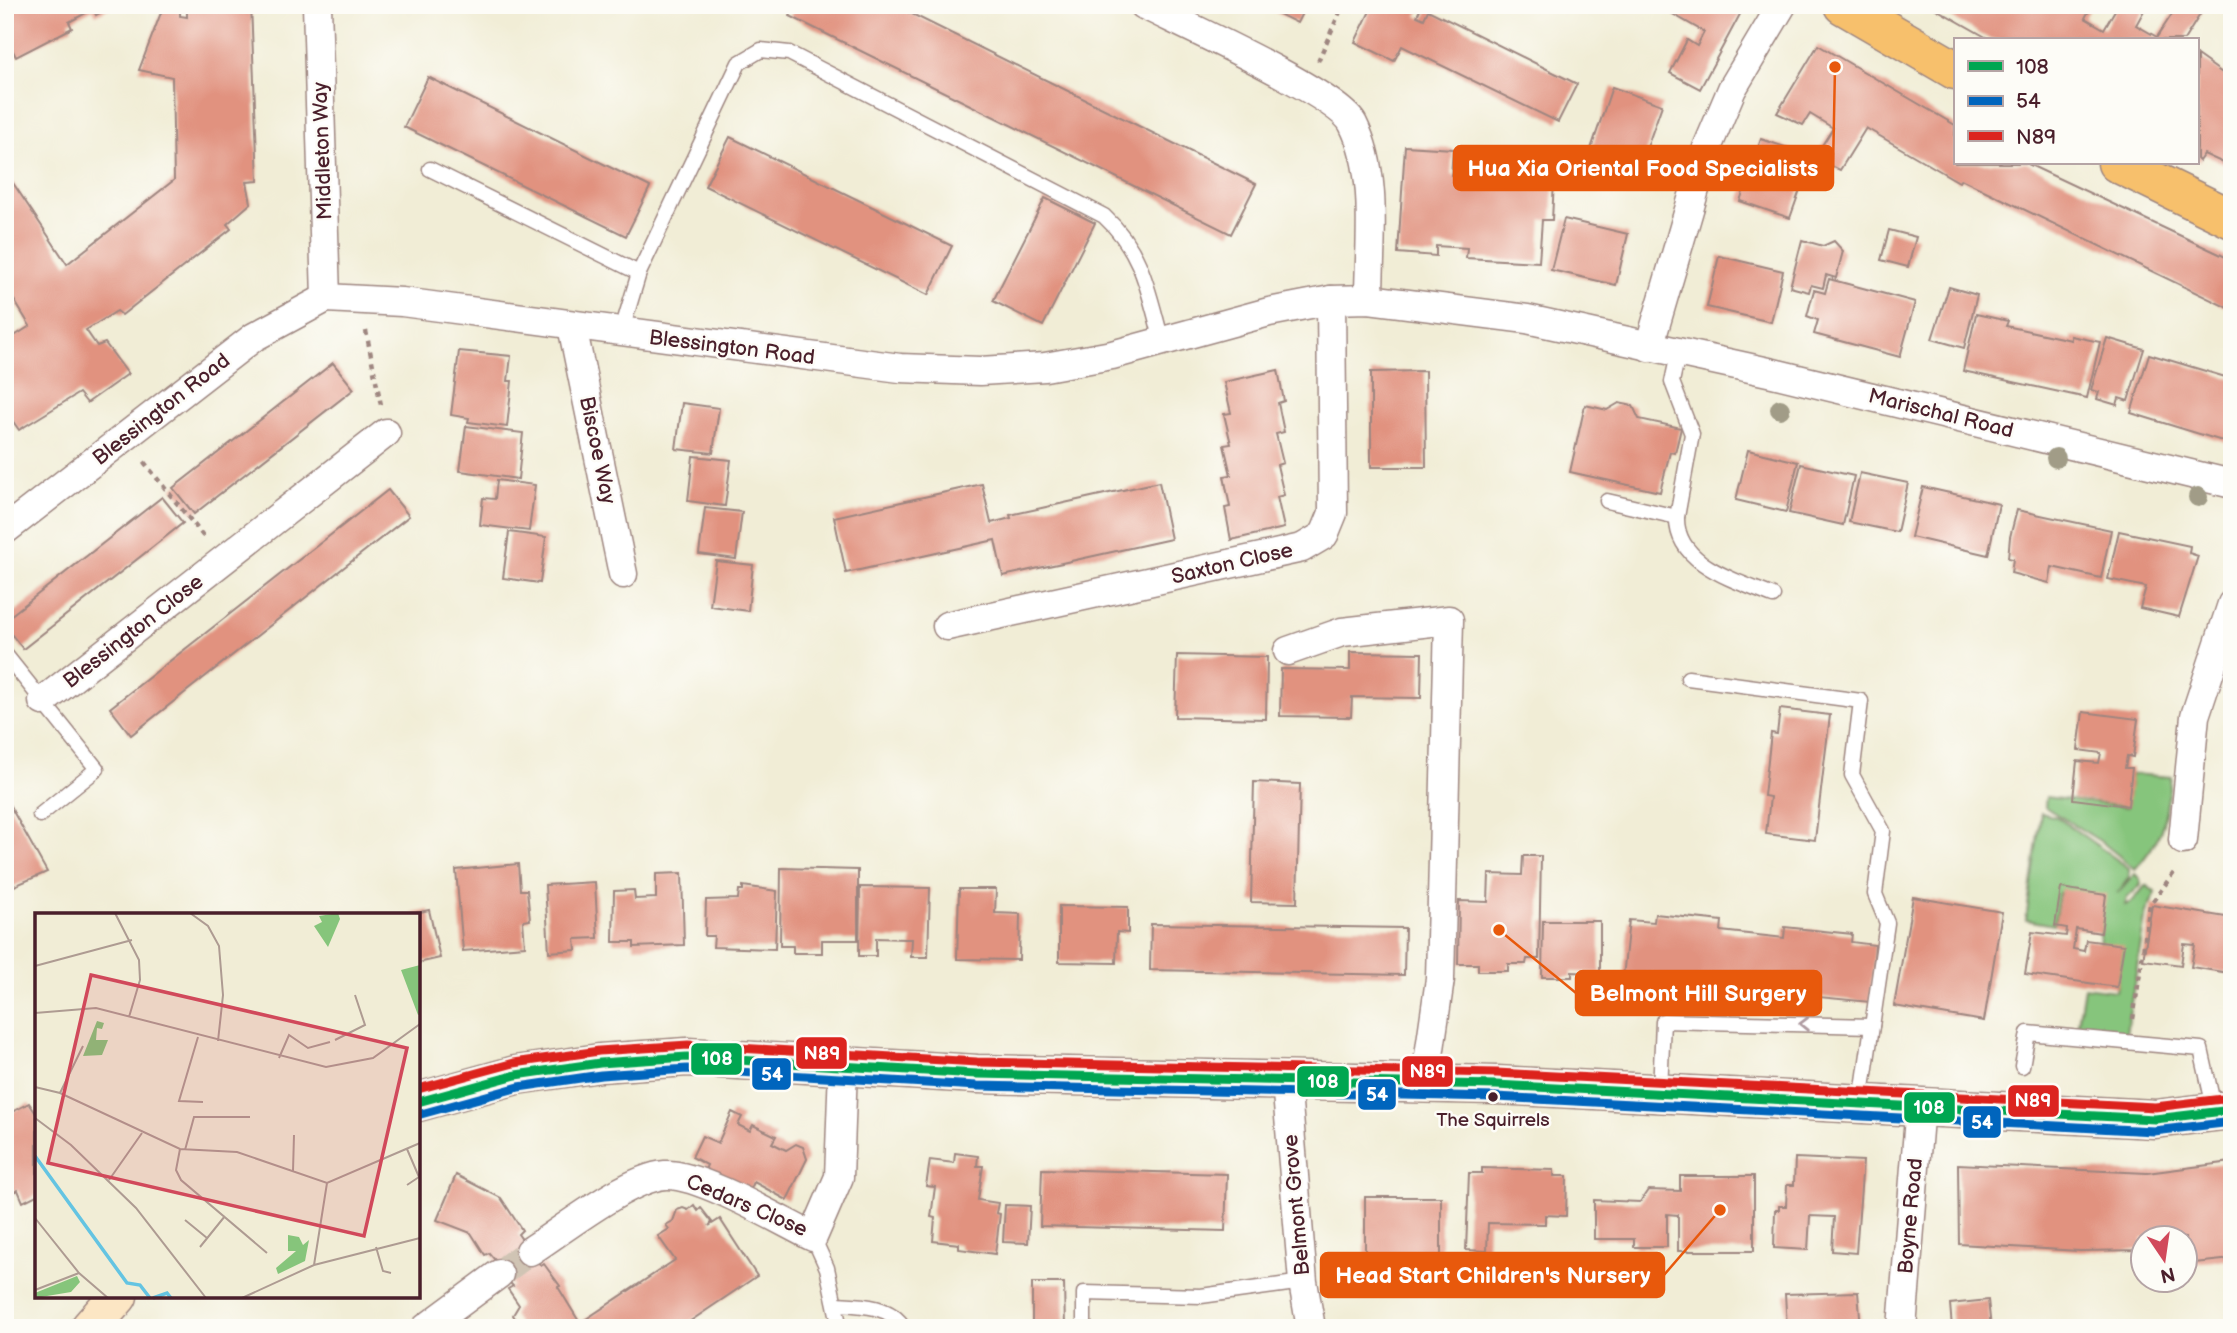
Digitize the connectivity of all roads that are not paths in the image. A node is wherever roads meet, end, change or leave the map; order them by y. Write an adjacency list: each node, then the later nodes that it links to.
1 (317, 5): 10 (street, Middleton Way)
2 (1144, 5): 11 (street)
3 (1782, 5): 17 (street)
4 (1843, 5): 5 (highway)
5 (1954, 70)
6 (2119, 164): 8 (highway)
7 (430, 169): 9 (lane)
8 (2232, 219)
9 (639, 273): 15 (lane); 16 (lane)
10 (326, 298): 14 (street, Blessington Road); 23 (street, Blessington Road)
11 (1369, 299): 12 (street, Blessington Road); 13 (street, Blessington Road)
12 (1331, 300): 16 (street, Blessington Road); 27 (street, Saxton Close)
13 (1527, 319): 17 (street, Marischal Road)
14 (572, 326): 15 (street, Blessington Road); 24 (street, Biscoe Way)
15 (621, 332): 16 (street, Blessington Road)
16 (1162, 341)
17 (1649, 347): 18 (street, Marischal Road)
18 (1678, 354): 20 (street, Marischal Road); 22 (lane)
19 (386, 433): 31 (street, Blessington Close)
20 (2232, 484)
21 (1607, 501): 22 (lane)
22 (1677, 517): 25 (lane)
23 (5, 530)
24 (623, 574)
25 (1773, 596)
26 (2232, 604): 33 (street)
27 (947, 626)
28 (1288, 651): 38 (street)
29 (5, 654): 31 (lane)
30 (1688, 678): 34 (lane)
31 (43, 701): 32 (lane)
32 (40, 815)
33 (2183, 840)
34 (1872, 1026): 39 (lane, one-way to 39); 41 (lane)
35 (2022, 1066): 43 (lane)
36 (843, 1068): 37 (main road); 40 (main road); 44 (street, Cedars Close)
37 (1286, 1081): 38 (main road); 47 (street, Belmont Grove)
38 (1425, 1084): 39 (main road)
39 (1660, 1092): 41 (main road)
40 (420, 1101)
41 (1861, 1101): 42 (main road)
42 (1920, 1105): 43 (main road); 56 (street, Boyne Road)
43 (2224, 1112)
44 (813, 1237): 45 (street, Cedars Close); 49 (lane)
45 (530, 1251)
46 (499, 1274): 51 (street)
47 (1303, 1282): 54 (lane); 55 (street, Belmont Grove)
48 (116, 1298): 50 (main road)
49 (837, 1304): 52 (lane); 53 (lane)
50 (90, 1328)
51 (426, 1328)
52 (840, 1328)
53 (904, 1328)
54 (1084, 1328)
55 (1311, 1328)
56 (1902, 1328)

